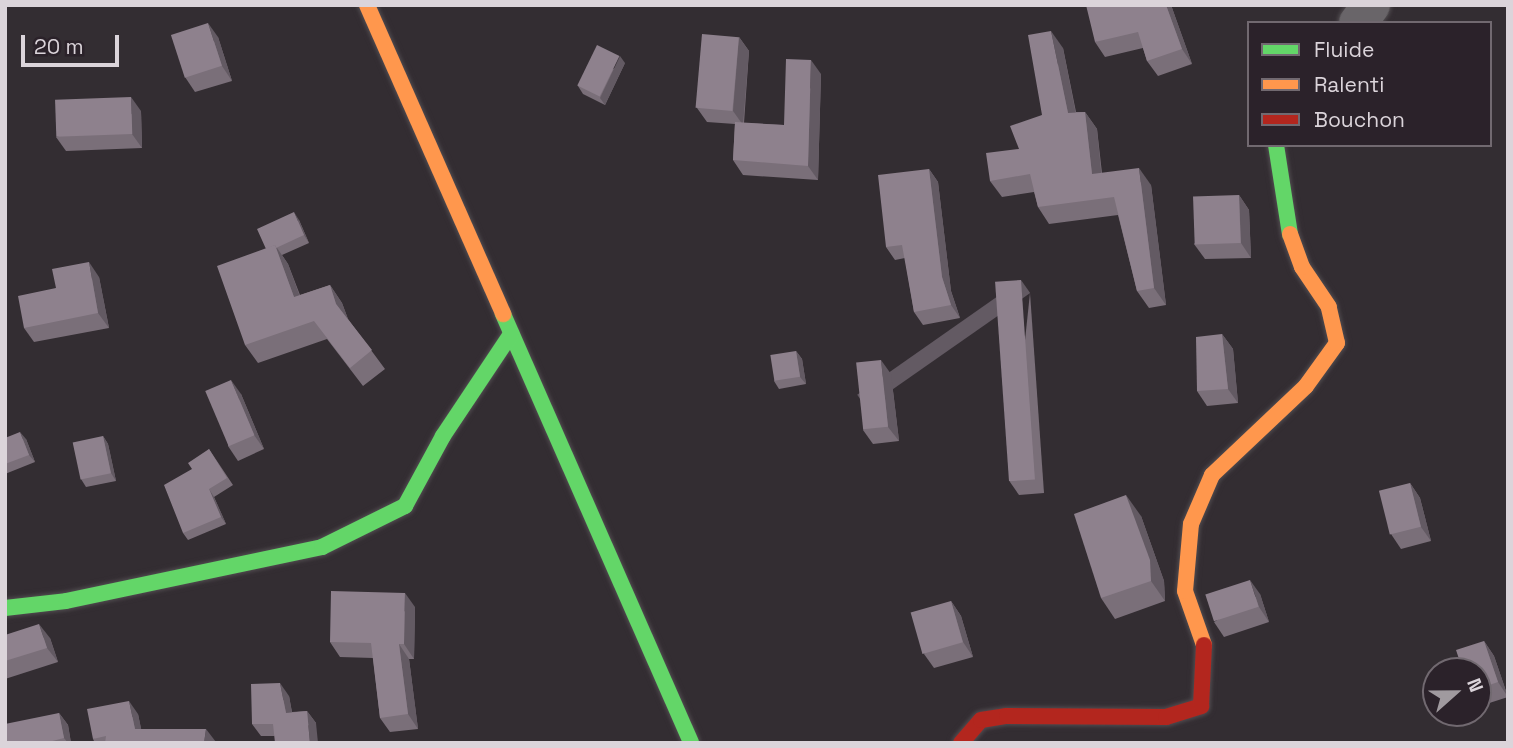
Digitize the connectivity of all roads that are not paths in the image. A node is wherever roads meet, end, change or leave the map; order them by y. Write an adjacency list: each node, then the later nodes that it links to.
1 (367, 5): 5 (street)
2 (1371, 5): 3 (street)
3 (1359, 21)
4 (1276, 147): 8 (street)
5 (511, 334): 6 (street); 7 (street)
6 (5, 608)
7 (691, 743)
8 (961, 743)

